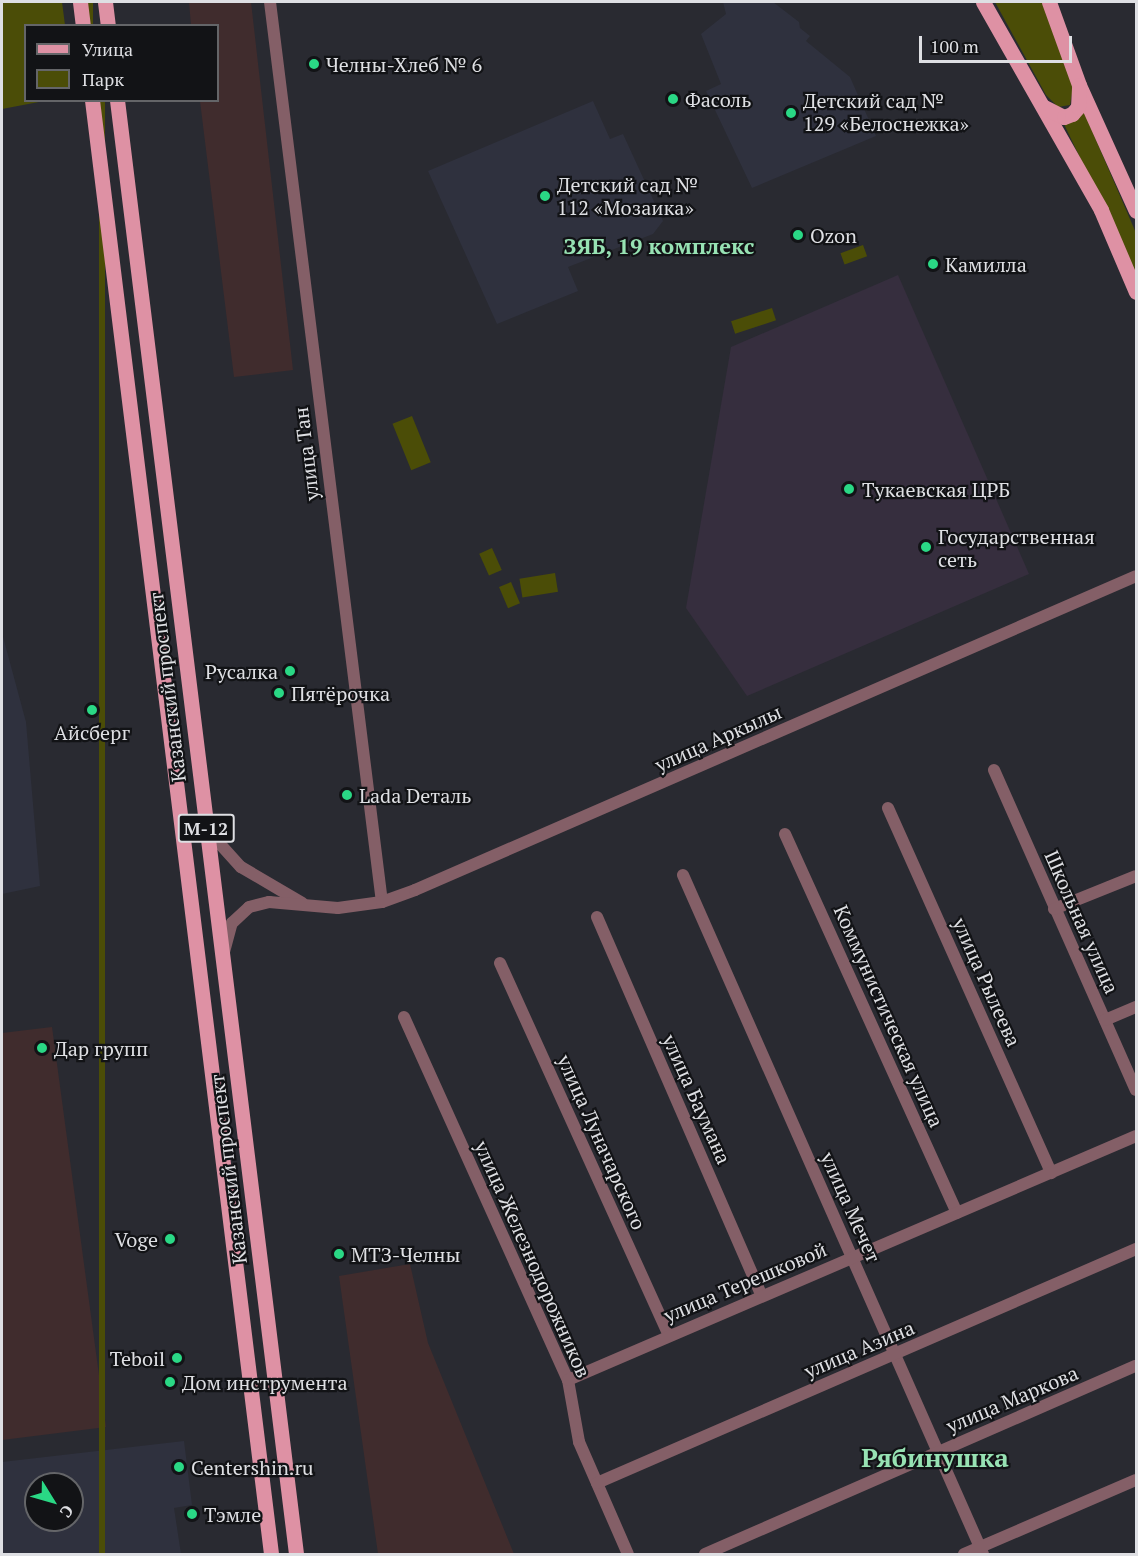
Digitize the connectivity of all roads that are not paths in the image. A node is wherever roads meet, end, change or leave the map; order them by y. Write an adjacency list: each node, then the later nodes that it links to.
1 (80, 2): 6 (main road)
2 (105, 2): 7 (main road)
3 (270, 2): 21 (street, улица Тан)
4 (983, 2): 11 (main road)
5 (1052, 5): 8 (main road)
6 (83, 24)
7 (108, 24)
8 (1079, 85): 11 (main road); 12 (main road)
9 (92, 102): 45 (main road, Казанский проспект / М-12)
10 (117, 102): 16 (main road, Казанский проспект / М-12)
11 (1041, 105): 13 (main road)
12 (1137, 212)
13 (1137, 292)
14 (1137, 576): 21 (street, улица Аркылы)
15 (994, 770): 23 (street, Школьная улица)
16 (203, 808): 22 (street); 25 (main road, Казанский проспект / М-12)
17 (888, 808): 32 (street, улица Рылеева)
18 (785, 834): 33 (street, Коммунистическая улица)
19 (683, 875): 35 (street, улица Мечет)
20 (1137, 876): 23 (street)
21 (382, 902): 22 (street, улица Аркылы)
22 (309, 906): 25 (street, улица Аркылы)
23 (1054, 909): 29 (street, Школьная улица)
24 (597, 917): 36 (street, улица Баумана)
25 (223, 953): 46 (main road, Казанский проспект / М-12)
26 (500, 963): 37 (street, улица Луначарского)
27 (1137, 1007): 29 (street)
28 (404, 1017): 40 (street, улица Железнодорожников)
29 (1104, 1020): 30 (street, Школьная улица)
30 (1137, 1090)
31 (1137, 1136): 32 (street, улица Терешковой)
32 (1051, 1173): 33 (street, улица Терешковой)
33 (957, 1213): 35 (street, улица Терешковой)
34 (1137, 1249): 38 (street, улица Азина)
35 (852, 1258): 36 (street, улица Терешковой); 38 (street, улица Мечет)
36 (762, 1296): 37 (street, улица Терешковой)
37 (669, 1336): 40 (street, улица Терешковой)
38 (895, 1354): 41 (street, улица Мечет); 43 (street, улица Азина)
39 (1137, 1366): 41 (street, улица Маркова)
40 (568, 1380): 43 (street, улица Железнодорожников)
41 (938, 1452): 44 (street, улица Мечет); 48 (street, улица Маркова)
42 (1137, 1480): 44 (street)
43 (597, 1483): 47 (street, улица Железнодорожников)
44 (981, 1551): 49 (street)
45 (271, 1554)
46 (296, 1554)
47 (628, 1554)
48 (705, 1554)
49 (964, 1554)

